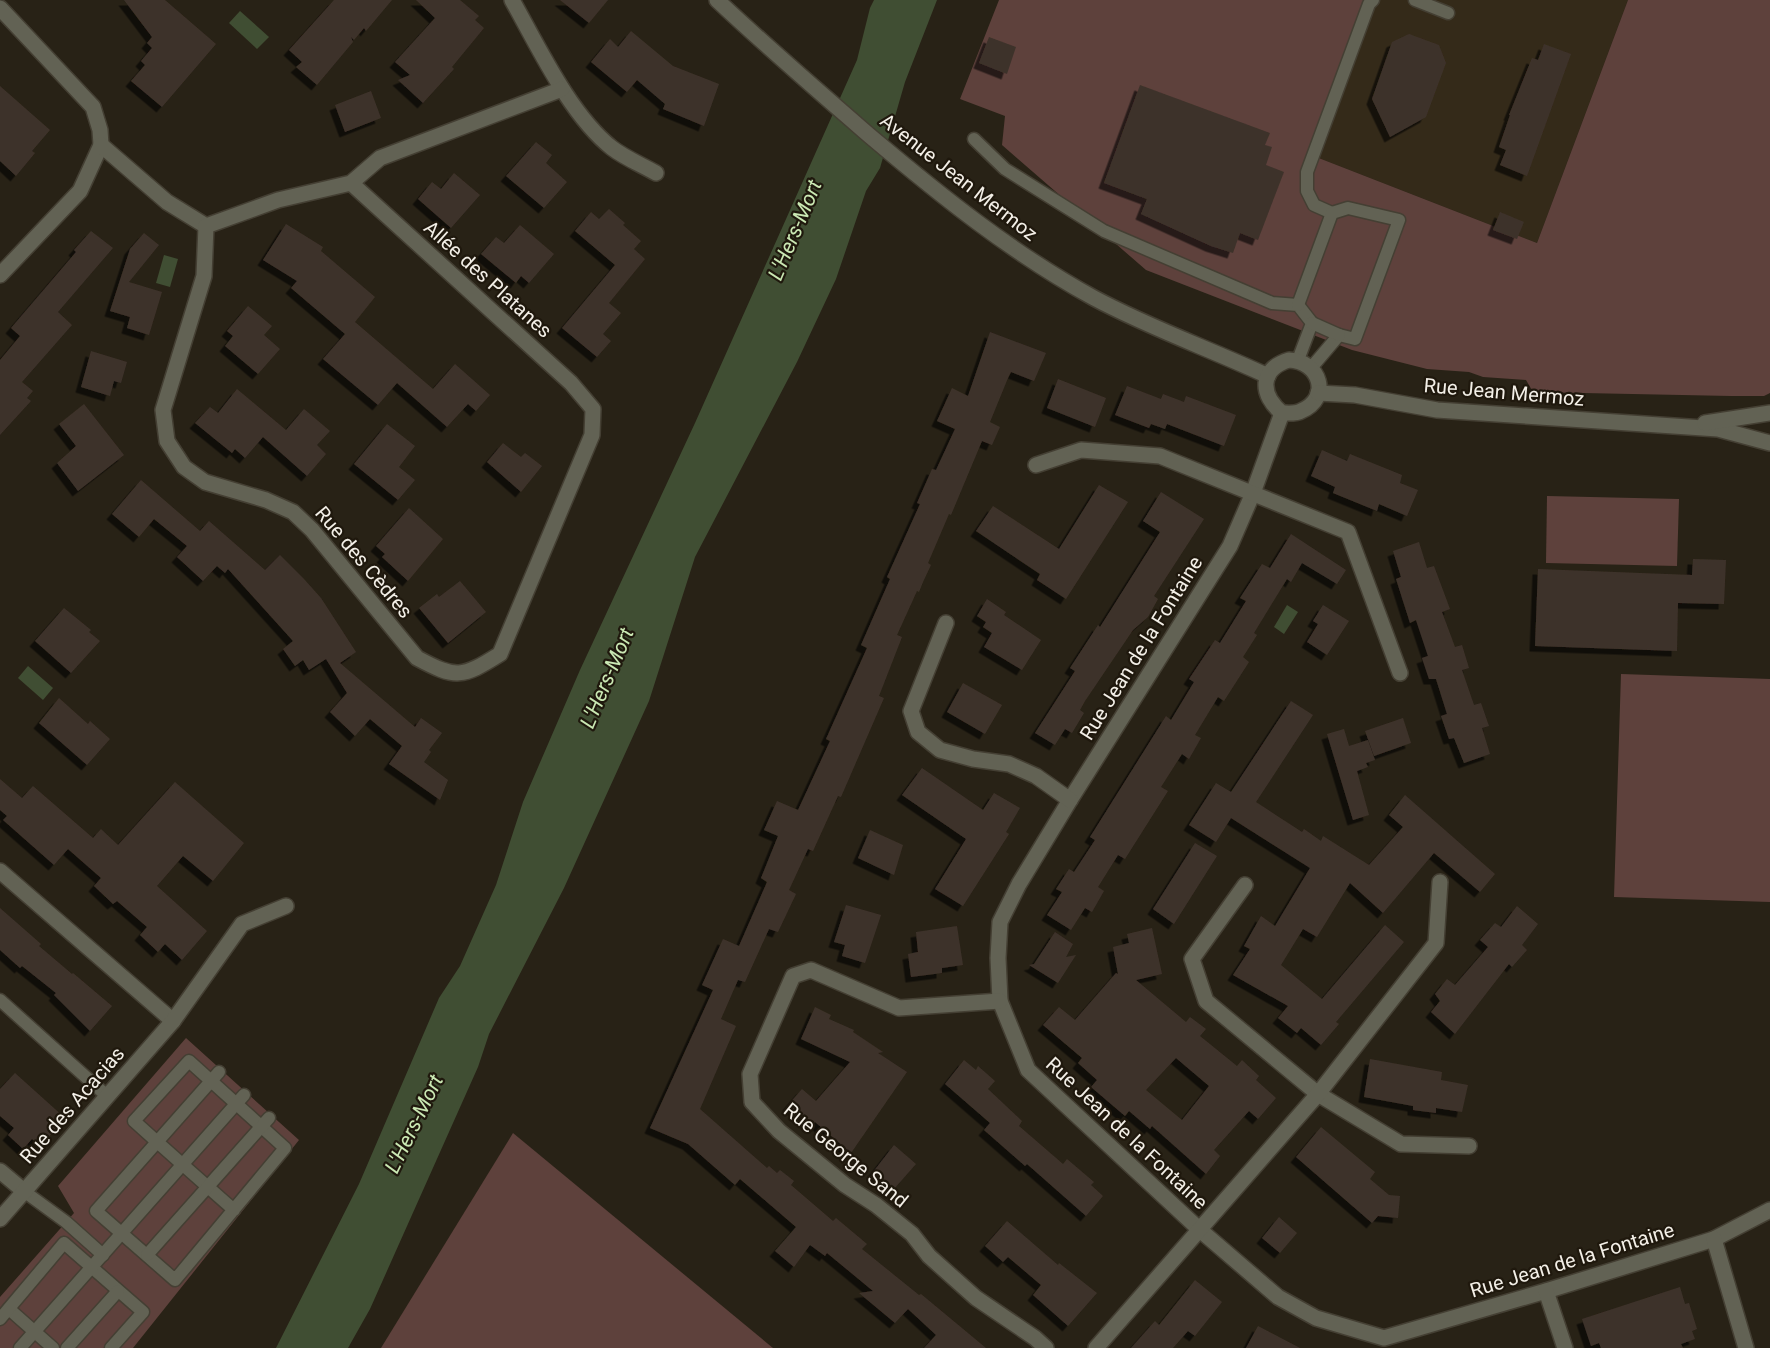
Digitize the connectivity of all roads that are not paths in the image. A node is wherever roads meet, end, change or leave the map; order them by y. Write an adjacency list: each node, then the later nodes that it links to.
1 (512, 0): 7 (street)
2 (717, 0): 19 (street, Avenue Jean Mermoz)
3 (1373, 0): 12 (lane)
4 (1415, 0): 6 (lane)
5 (0, 8): 9 (street)
6 (1448, 13)
7 (562, 89): 10 (street); 11 (street)
8 (974, 139): 15 (lane)
9 (101, 145): 13 (street); 14 (street)
10 (656, 173)
11 (351, 183): 13 (street); 21 (street, Allée des Platanes)
12 (1332, 213): 15 (lane); 17 (lane)
13 (206, 226): 21 (street, Rue des Cèdres)
14 (0, 275)
15 (1298, 305): 16 (lane)
16 (1312, 323): 17 (lane); 18 (lane)
17 (1339, 335): 18 (lane)
18 (1305, 364): 19 (street); 20 (street)
19 (1268, 376): 22 (street)
20 (1318, 393): 22 (street); 24 (street, Rue Jean Mermoz)
21 (593, 409)
22 (1282, 413): 27 (street, Rue Jean de la Fontaine)
23 (1770, 413): 24 (street, Rue Jean Mermoz)
24 (1688, 426): 25 (street, Rue Jean Mermoz)
25 (1770, 443)
26 (1036, 465): 27 (street)
27 (1253, 493): 29 (street); 30 (street, Rue Jean de la Fontaine)
28 (946, 623): 30 (street)
29 (1401, 673)
30 (1070, 800): 36 (street, Rue Jean de la Fontaine)
31 (0, 871): 37 (street)
32 (1440, 882): 39 (street)
33 (1245, 885): 39 (street)
34 (286, 906): 37 (street, Rue des Acacias)
35 (0, 1000): 40 (lane)
36 (1000, 1001): 52 (street, Rue Jean de la Fontaine); 68 (street, Rue George Sand)
37 (173, 1021): 40 (street, Rue des Acacias)
38 (215, 1076): 41 (lane); 43 (lane); 43 (lane)
39 (1318, 1094): 44 (street); 52 (street)
40 (107, 1096): 48 (street, Rue des Acacias)
41 (240, 1099): 42 (lane); 45 (lane)
42 (265, 1122): 47 (lane); 49 (lane)
43 (157, 1142): 45 (lane); 53 (lane)
44 (1470, 1146)
45 (183, 1164): 47 (lane); 53 (lane)
46 (0, 1172): 48 (street, Rue des Acacias)
47 (208, 1187): 49 (lane); 56 (lane)
48 (25, 1192): 51 (street); 55 (lane)
49 (234, 1210): 56 (lane)
50 (1770, 1210): 54 (street, Rue Jean de la Fontaine)
51 (0, 1219)
52 (1200, 1230): 63 (street, Rue Jean de la Fontaine); 69 (street)
53 (122, 1233): 55 (lane); 56 (lane)
54 (1714, 1239): 59 (street, Rue Jean de la Fontaine); 71 (street)
55 (103, 1255): 57 (lane)
56 (147, 1256)
57 (92, 1268): 58 (lane); 60 (lane); 62 (lane)
58 (118, 1291): 66 (lane); 67 (lane)
59 (1546, 1291): 63 (street, Rue Jean de la Fontaine); 70 (street)
60 (9, 1309): 61 (lane); 62 (lane)
61 (0, 1319)
62 (35, 1332): 64 (lane); 65 (lane)
63 (1383, 1343)
64 (20, 1348)
65 (53, 1348)
66 (67, 1348)
67 (111, 1348)
68 (1046, 1348)
69 (1096, 1348)
70 (1564, 1348)
71 (1746, 1348)

